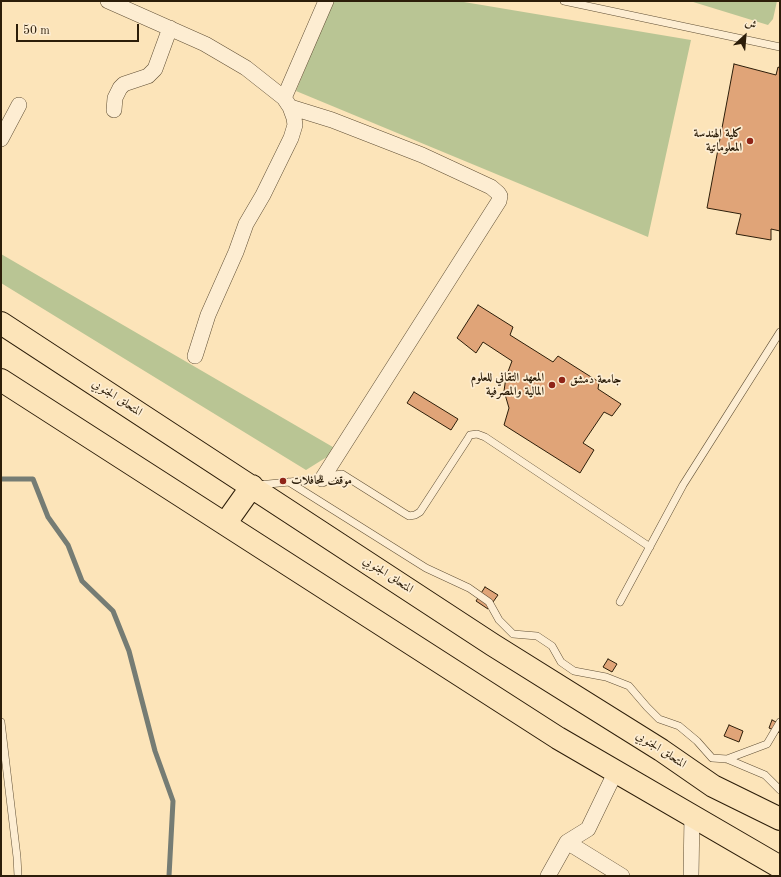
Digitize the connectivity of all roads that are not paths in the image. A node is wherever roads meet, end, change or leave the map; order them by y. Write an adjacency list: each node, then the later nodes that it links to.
1 (108, 1): 4 (street)
2 (326, 1): 6 (street)
3 (564, 1): 5 (lane)
4 (170, 28): 6 (street); 8 (street)
5 (780, 47)
6 (287, 102): 12 (street); 14 (street)
7 (19, 105): 9 (street)
8 (114, 110)
9 (1, 139)
10 (1, 322): 16 (highway, المتحلق الجنوبي)
11 (780, 332): 18 (lane)
12 (195, 356)
13 (1, 380): 17 (highway)
14 (322, 479): 15 (lane); 18 (lane)
15 (289, 482): 16 (lane); 22 (lane)
16 (252, 486): 17 (highway); 26 (highway, المتحلق الجنوبي)
17 (225, 524): 23 (highway)
18 (650, 547): 19 (lane)
19 (620, 602)
20 (1, 722): 29 (lane)
21 (780, 722): 22 (lane)
22 (727, 759): 24 (lane)
23 (616, 771): 25 (highway); 27 (street)
24 (780, 790)
25 (692, 815): 28 (highway); 32 (street)
26 (780, 819)
27 (567, 842): 30 (street); 31 (street)
28 (780, 867)
29 (18, 876)
30 (548, 876)
31 (622, 876)
32 (691, 876)

